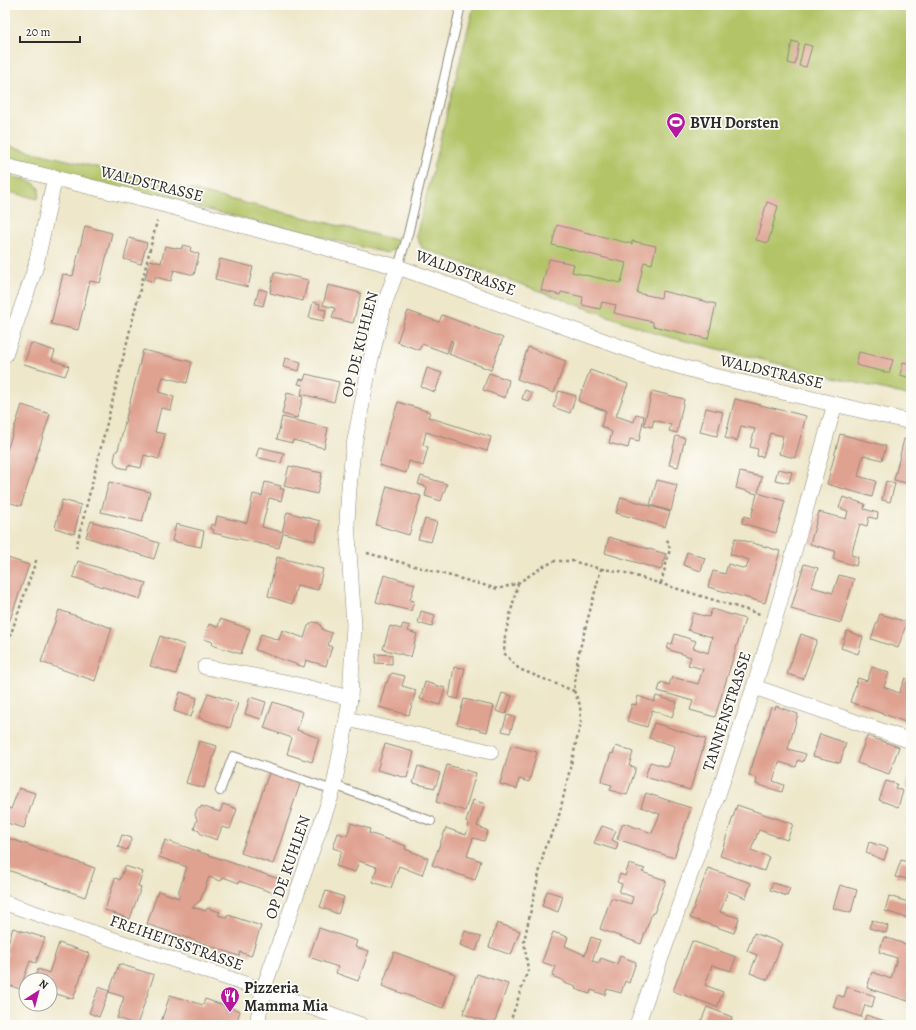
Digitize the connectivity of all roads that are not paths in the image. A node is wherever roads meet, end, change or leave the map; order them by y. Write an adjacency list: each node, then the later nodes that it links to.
1 (461, 5): 4 (lane, OP DE KUHLEN)
2 (5, 166): 3 (street, WALDSTRASSE)
3 (55, 177): 4 (street, WALDSTRASSE); 5 (street)
4 (398, 266): 6 (street, WALDSTRASSE); 10 (street, OP DE KUHLEN)
5 (5, 355)
6 (835, 404): 7 (street, WALDSTRASSE); 9 (street, TANNENSTRASSE)
7 (911, 422)
8 (205, 667): 10 (street)
9 (754, 687): 12 (street); 21 (street, TANNENSTRASSE)
10 (350, 698): 11 (street, OP DE KUHLEN)
11 (347, 719): 13 (street); 14 (street, OP DE KUHLEN)
12 (911, 740)
13 (491, 752)
14 (334, 787): 15 (lane); 16 (lane); 18 (street, OP DE KUHLEN)
15 (220, 791)
16 (431, 821)
17 (5, 903): 18 (street, FREIHEITSSTRASSE)
18 (263, 990): 19 (street, OP DE KUHLEN); 20 (street, FREIHEITSSTRASSE)
19 (257, 1025)
20 (360, 1025)
21 (637, 1025)

